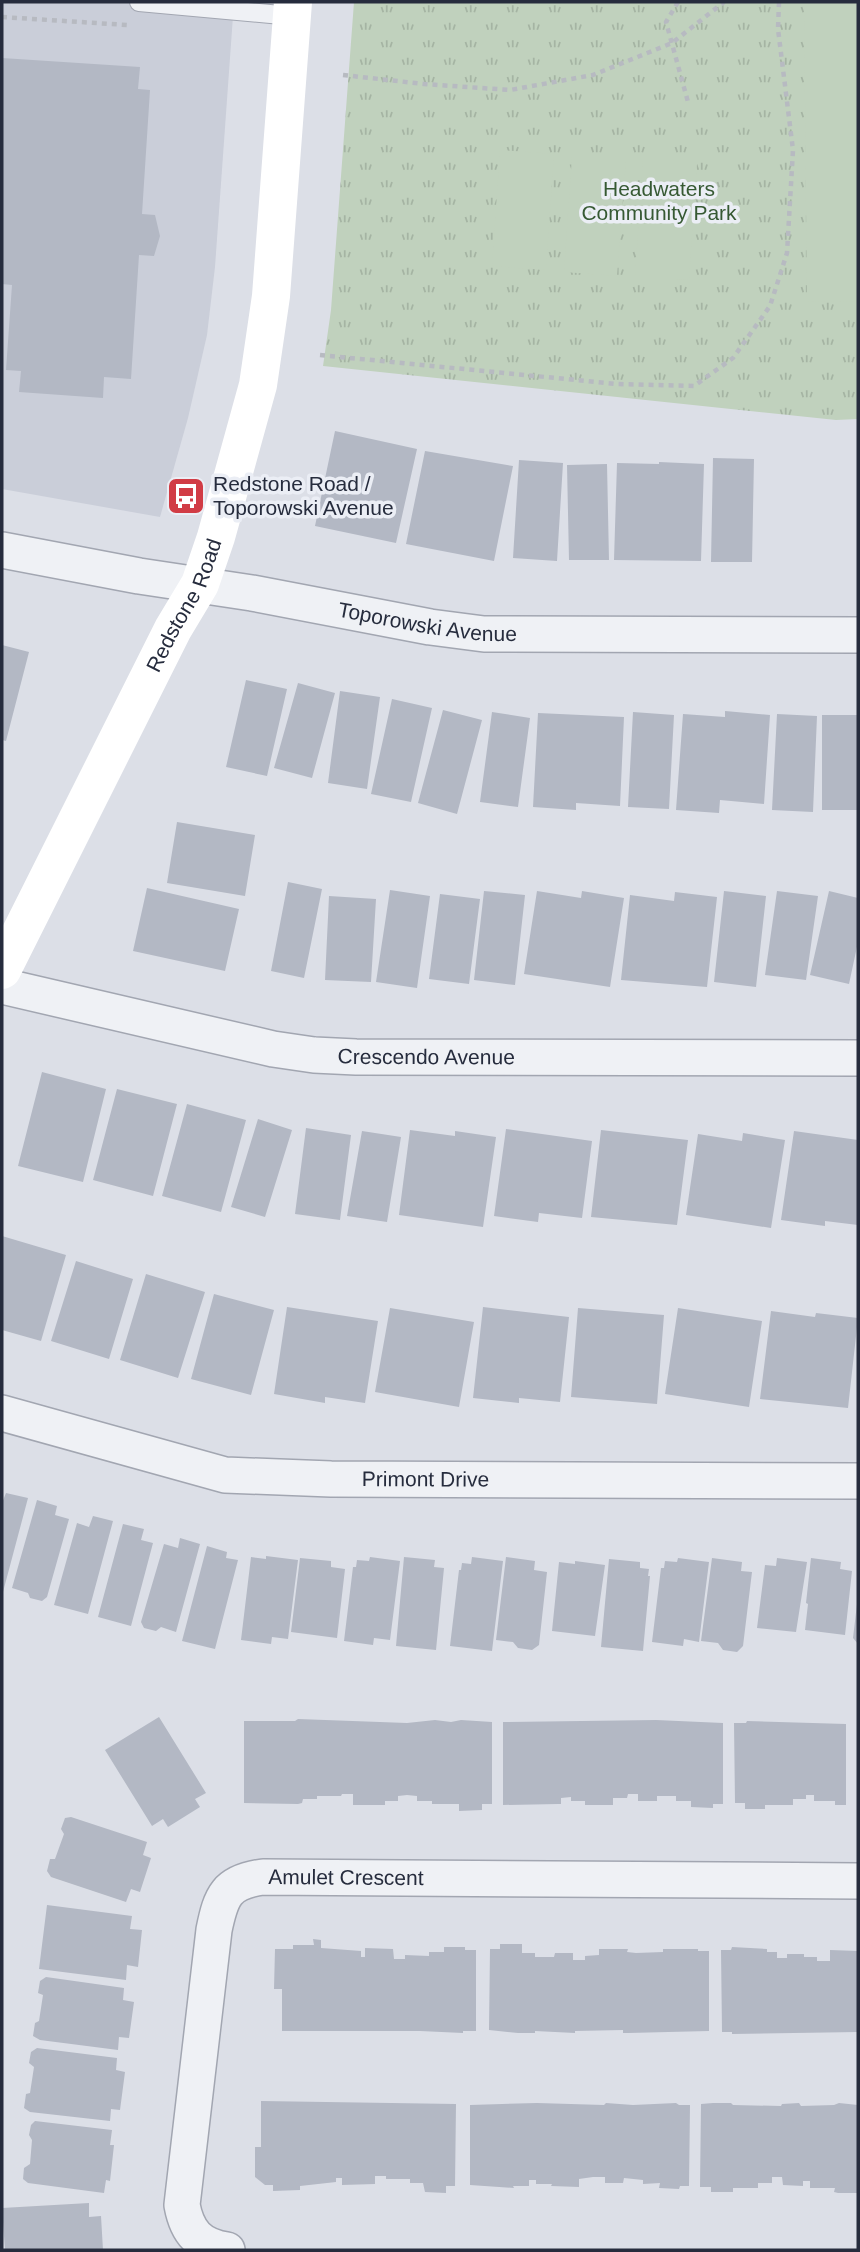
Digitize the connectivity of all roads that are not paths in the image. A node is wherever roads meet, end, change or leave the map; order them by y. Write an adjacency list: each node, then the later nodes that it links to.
1 (139, 2): 2 (lane)
2 (293, 9): 4 (street, Redstone Road)
3 (2, 550): 4 (street, Toporowski Avenue)
4 (200, 584): 5 (street, Toporowski Avenue); 6 (street, Redstone Road)
5 (858, 635)
6 (2, 970)
7 (2, 986): 8 (street, Crescendo Avenue)
8 (858, 1058)
9 (2, 1413): 10 (street, Primont Drive)
10 (858, 1481)
11 (858, 1881): 12 (street, Amulet Crescent)
12 (227, 2250)

